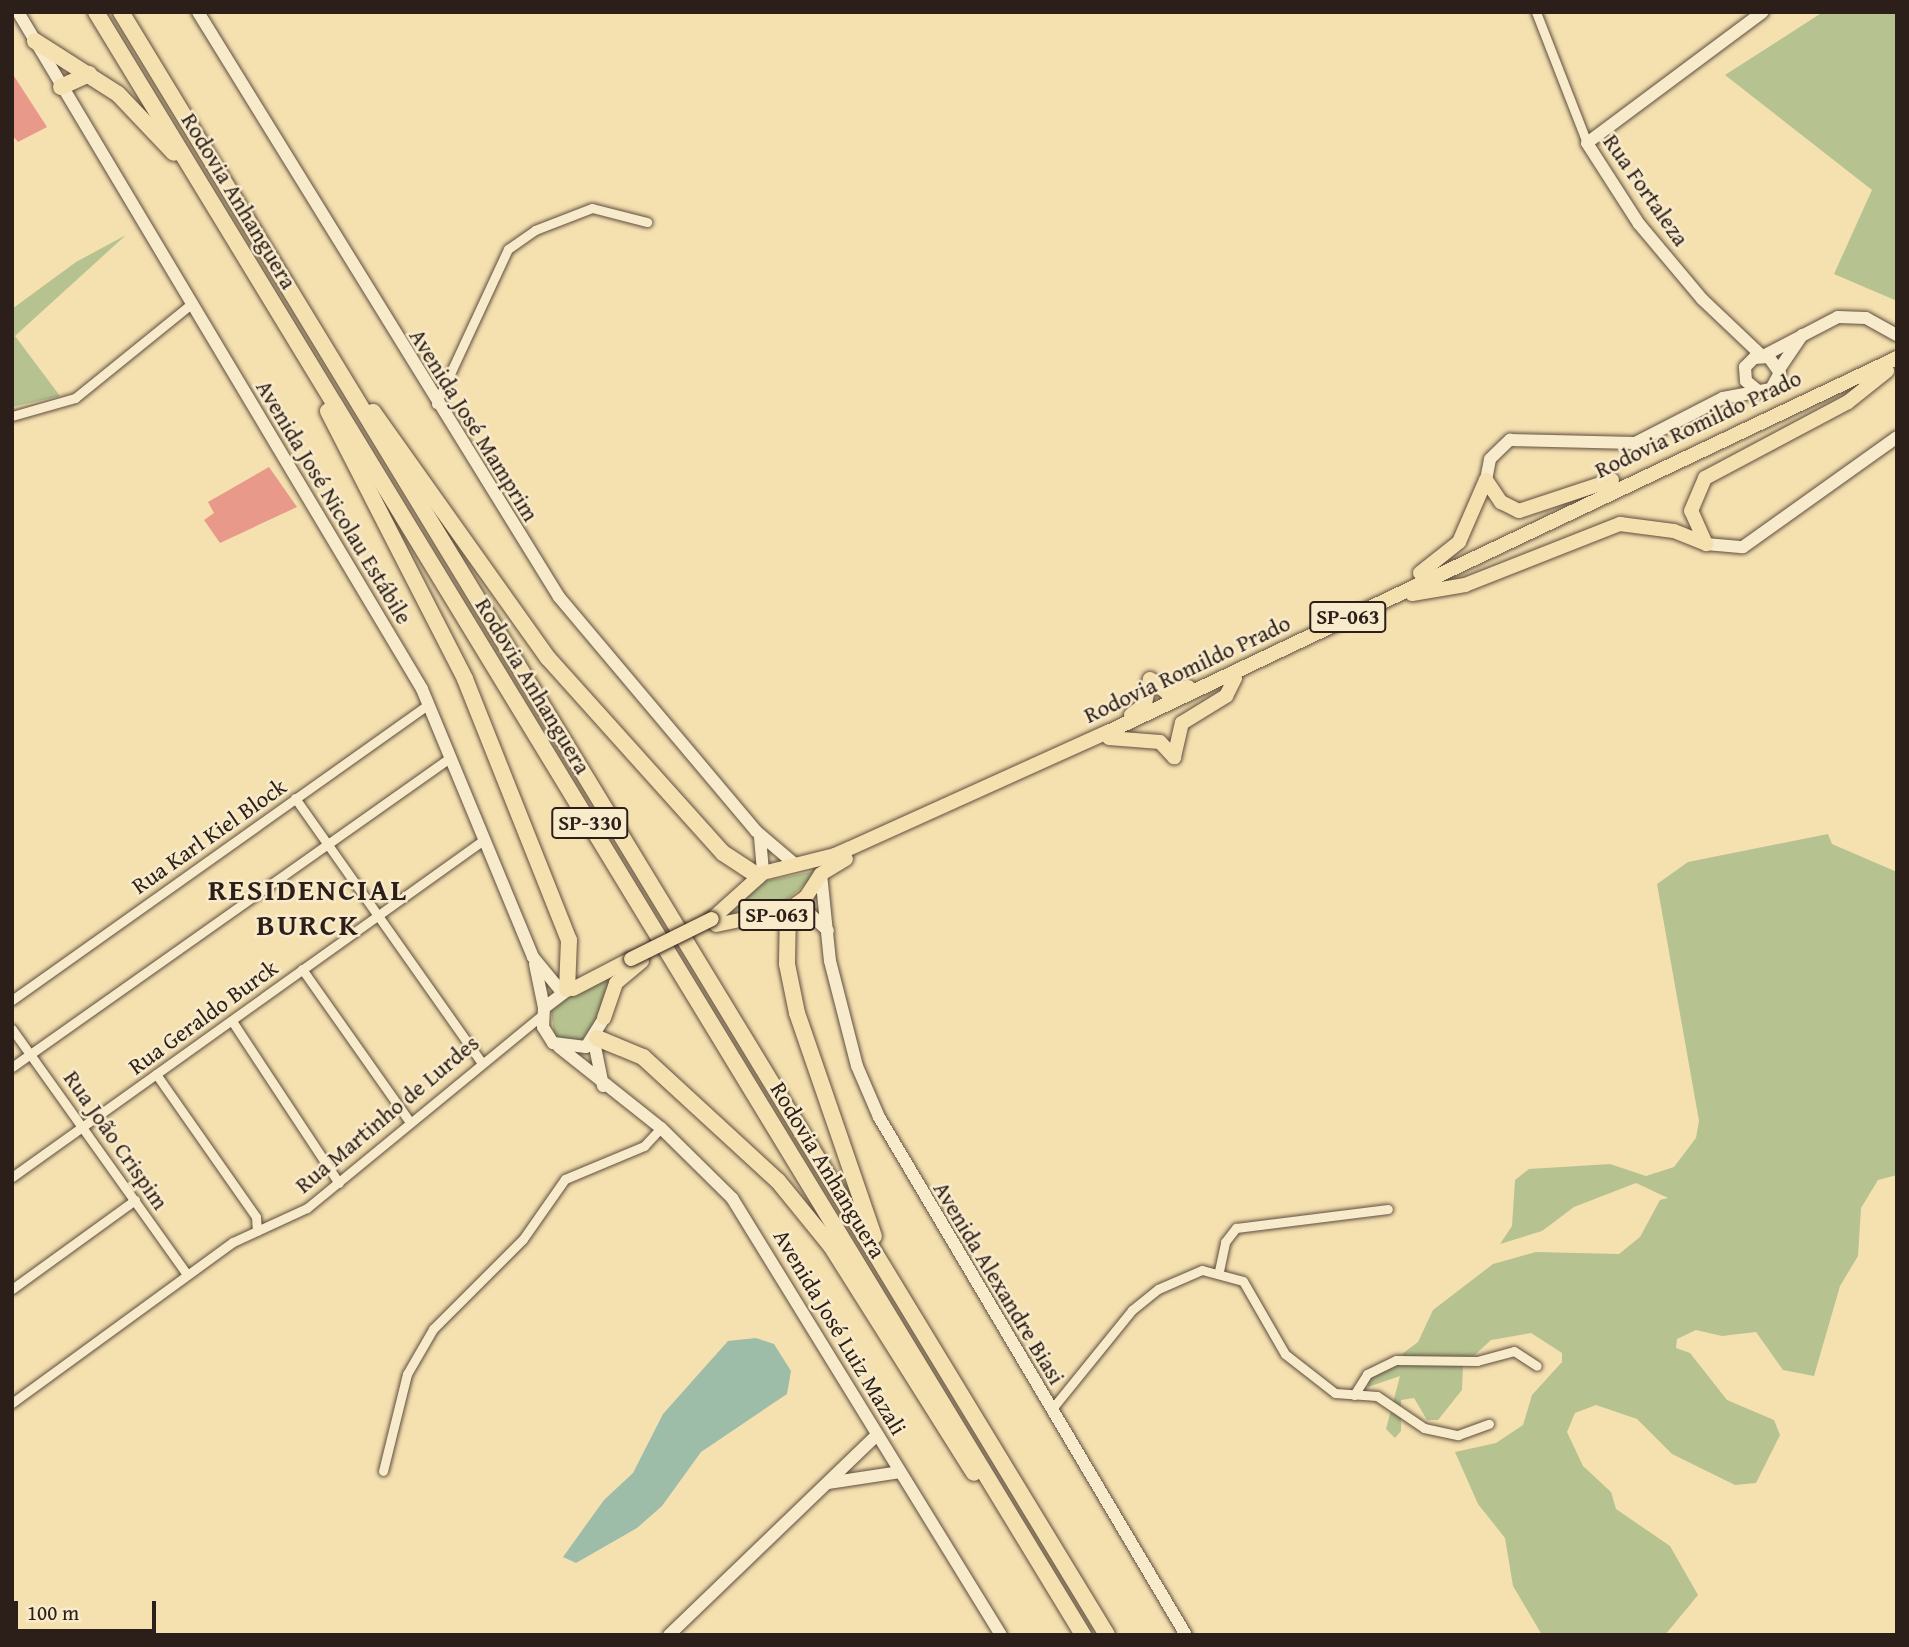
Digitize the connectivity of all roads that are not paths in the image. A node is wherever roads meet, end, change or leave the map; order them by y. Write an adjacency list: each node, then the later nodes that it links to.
1 (18, 12): 7 (main road, Avenida José Nicolau Estábile)
2 (96, 12): 11 (highway, Rodovia Anhanguera / SP-330)
3 (121, 12): 14 (highway, Rodovia Anhanguera / SP-330)
4 (198, 12): 26 (main road, Avenida José Mamprim)
5 (1536, 12): 10 (street, Rua Fortaleza)
6 (1763, 12): 10 (main road)
7 (35, 41): 8 (highway); 9 (main road, Avenida José Nicolau Estábile)
8 (89, 75): 9 (highway); 11 (highway)
9 (61, 87): 13 (main road, Avenida José Nicolau Estábile)
10 (1587, 142): 17 (main road, Rua Fortaleza)
11 (202, 182): 15 (highway, Rodovia Anhanguera / SP-330)
12 (647, 222): 26 (street)
13 (191, 304): 27 (street); 35 (main road, Avenida José Nicolau Estábile)
14 (307, 316): 43 (highway); 75 (highway, Rodovia Anhanguera / SP-330)
15 (286, 323): 52 (highway); 86 (highway, Rodovia Anhanguera / SP-330)
16 (1806, 329): 18 (main road); 19 (main road); 21 (main road)
17 (1736, 335): 19 (main road, Rua Fortaleza); 23 (main road, Rua Fortaleza)
18 (1897, 335)
19 (1763, 355): 21 (main road); 23 (main road)
20 (1897, 358): 29 (main road, Rodovia Romildo Prado / SP-063)
21 (1780, 368): 24 (main road)
22 (1892, 369): 31 (main road); 32 (main road, Rodovia Romildo Prado / SP-063)
23 (1745, 370): 24 (main road); 25 (main road)
24 (1757, 390): 25 (main road)
25 (1723, 398): 30 (main road)
26 (436, 406): 39 (main road, Avenida José Mamprim)
27 (12, 416)
28 (1897, 437): 31 (main road)
29 (1674, 460): 30 (main road); 33 (main road, Rodovia Romildo Prado / SP-063)
30 (1486, 480): 33 (main road)
31 (1706, 544): 32 (main road)
32 (1412, 594): 34 (main road, Rodovia Romildo Prado / SP-063)
33 (1366, 608): 34 (main road, Rodovia Romildo Prado / SP-063)
34 (1233, 676): 36 (main road, Rodovia Romildo Prado / SP-063); 36 (main road); 36 (main road)
35 (429, 704): 37 (main road, Avenida José Nicolau Estábile); 38 (street, Rua Karl Kiel Block)
36 (1109, 735): 42 (main road, Rodovia Romildo Prado / SP-063); 44 (main road, Rodovia Romildo Prado / SP-063)
37 (451, 757): 40 (main road, Avenida José Nicolau Estábile); 41 (street)
38 (295, 799): 41 (street); 53 (street, Rua Karl Kiel Block)
39 (756, 831): 42 (main road, Avenida José Mamprim); 43 (main road, Avenida José Mamprim)
40 (485, 839): 46 (street, Rua Geraldo Burck); 49 (main road, Avenida José Nicolau Estábile)
41 (327, 841): 46 (street); 60 (street)
42 (796, 864): 43 (main road, SP-063)
43 (761, 874): 47 (main road, SP-063)
44 (821, 874): 45 (main road, SP-063); 48 (main road, Avenida Alexandre Biasi)
45 (789, 910): 47 (main road, SP-063); 48 (main road); 75 (highway)
46 (380, 915): 51 (street, Rua Geraldo Burck); 61 (street)
47 (714, 922): 50 (main road, SP-063)
48 (828, 932): 80 (main road, Avenida Alexandre Biasi)
49 (533, 957): 52 (main road, Avenida José Nicolau Estábile); 54 (main road, Avenida José Nicolau Estábile)
50 (636, 960): 52 (main road, SP-063); 55 (main road, SP-063)
51 (302, 969): 56 (street, Rua Geraldo Burck); 65 (street)
52 (567, 989): 54 (main road)
53 (12, 1000)
54 (543, 1011): 59 (main road, Avenida José Nicolau Estábile); 61 (street, Rua Martinho de Lurdes)
55 (604, 1018): 58 (main road)
56 (232, 1021): 63 (street, Rua Geraldo Burck); 69 (street)
57 (12, 1029): 60 (street, Rua João Crispim)
58 (596, 1040): 59 (main road); 64 (main road); 86 (highway)
59 (559, 1047): 64 (main road, Avenida José Luiz Mazali)
60 (31, 1054): 62 (street); 66 (street, Rua João Crispim)
61 (480, 1060): 65 (street, Rua Martinho de Lurdes)
62 (12, 1067)
63 (156, 1074): 66 (street, Rua Geraldo Burck); 72 (street)
64 (603, 1087): 67 (main road, Avenida José Luiz Mazali)
65 (410, 1122): 69 (street, Rua Martinho de Lurdes)
66 (83, 1126): 68 (street, Rua Geraldo Burck); 70 (street, Rua João Crispim)
67 (661, 1128): 82 (main road, Avenida José Luiz Mazali); 83 (street)
68 (12, 1177)
69 (339, 1183): 72 (street, Rua Martinho de Lurdes)
70 (135, 1200): 74 (street, Rua João Crispim); 76 (street)
71 (1388, 1209): 73 (street)
72 (257, 1231): 74 (street, Rua Martinho de Lurdes)
73 (1219, 1271): 78 (street); 80 (street)
74 (187, 1274): 79 (street, Rua Martinho de Lurdes)
75 (894, 1284): 90 (highway, Rodovia Anhanguera / SP-330)
76 (12, 1289)
77 (1537, 1366): 78 (street)
78 (1354, 1395): 81 (street)
79 (12, 1403)
80 (1051, 1410): 91 (main road, Avenida Alexandre Biasi)
81 (1489, 1424)
82 (877, 1435): 84 (main road, Avenida José Luiz Mazali); 85 (main road)
83 (383, 1471)
84 (900, 1472): 85 (main road); 88 (main road, Avenida José Luiz Mazali)
85 (825, 1484): 87 (main road)
86 (1023, 1535): 89 (highway, Rodovia Anhanguera / SP-330)
87 (669, 1635)
88 (1001, 1635)
89 (1083, 1635)
90 (1107, 1635)
91 (1186, 1635)

